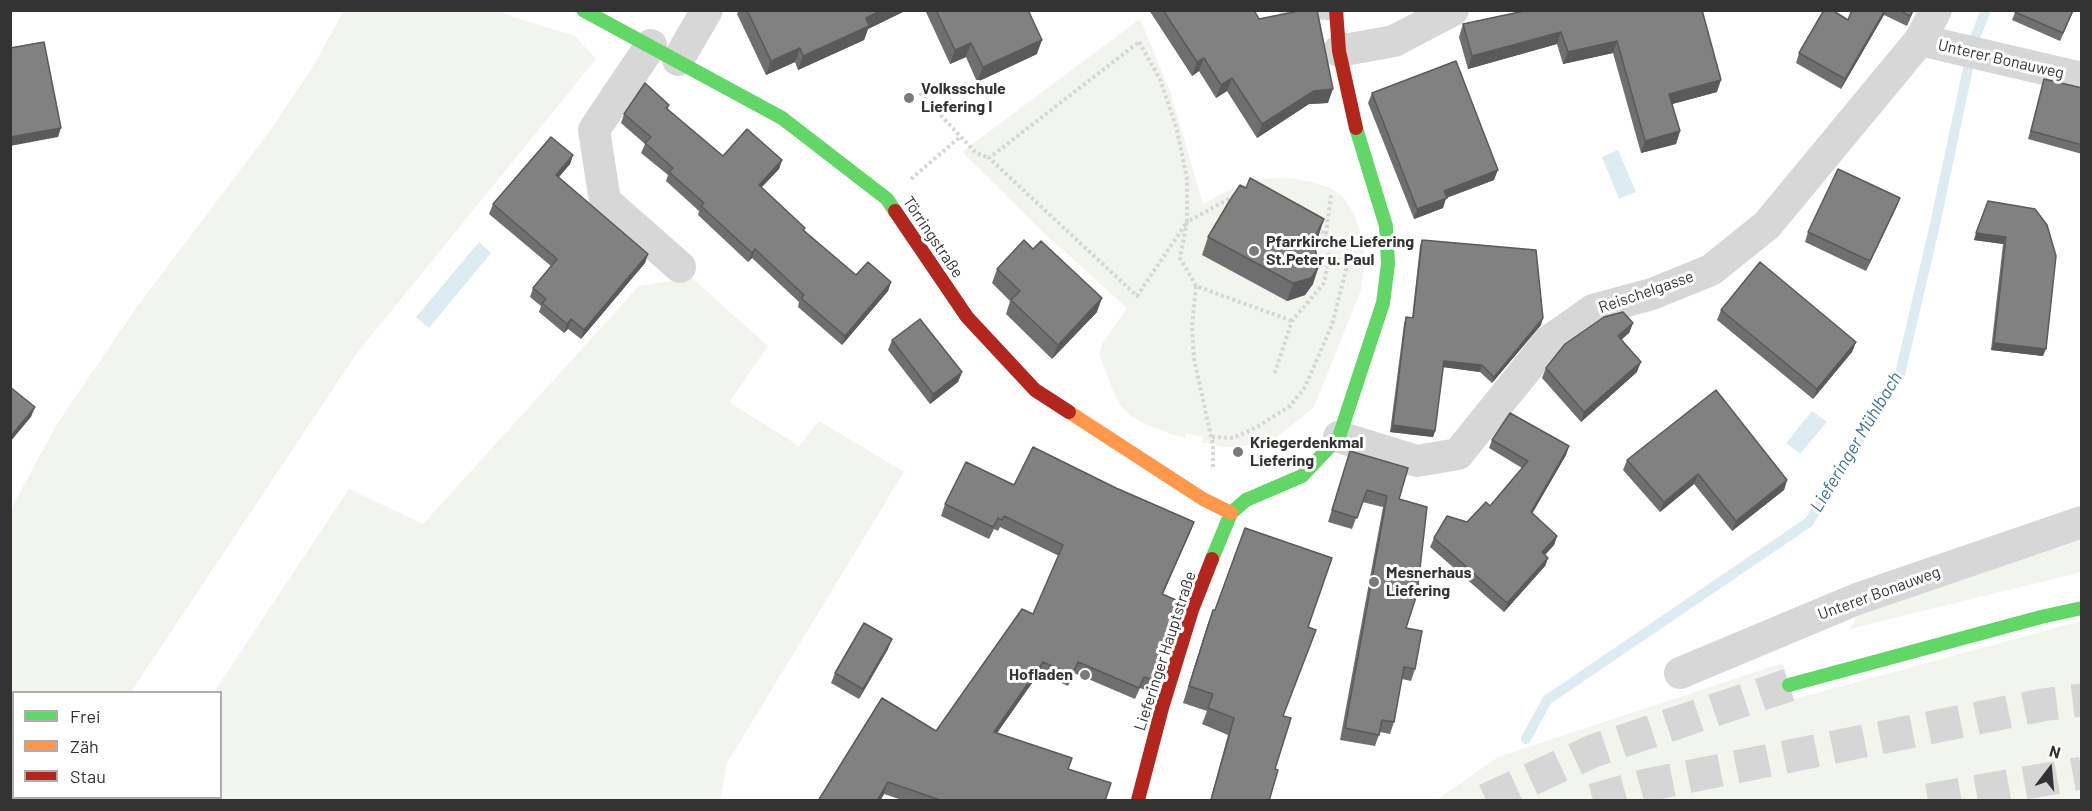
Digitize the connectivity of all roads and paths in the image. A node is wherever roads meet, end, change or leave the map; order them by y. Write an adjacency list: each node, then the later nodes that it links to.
1 (583, 10): 8 (main road, Törringstraße)
2 (707, 10): 10 (street)
3 (1286, 10): 6 (lane)
4 (1453, 10): 9 (street)
5 (1936, 10): 7 (street, Reischelgasse)
6 (1336, 12): 9 (main road)
7 (1920, 40): 11 (street, Unterer Bonauweg); 27 (street, Reischelgasse)
8 (651, 45): 10 (main road, Törringstraße); 22 (street)
9 (1339, 51): 27 (main road)
10 (678, 60): 17 (main road, Törringstraße)
11 (2082, 78)
12 (920, 93): 13 (path)
13 (961, 136): 14 (path); 17 (path)
14 (989, 158): 18 (path); 18 (path)
15 (1244, 190): 18 (path)
16 (1330, 195): 20 (path)
17 (887, 199): 28 (main road, Törringstraße)
18 (1187, 222): 23 (path)
19 (1306, 223): 20 (path)
20 (1326, 234): 21 (path)
21 (1329, 258): 24 (path); 26 (path)
22 (680, 267)
23 (1196, 286): 24 (path); 26 (path)
24 (1292, 321): 25 (path)
25 (1274, 375)
26 (1212, 437): 28 (path)
27 (1339, 437): 29 (main road)
28 (1203, 499): 29 (main road, Törringstraße)
29 (1231, 513): 34 (main road, Lieferinger Hauptstraße)
30 (2082, 522): 32 (street, Unterer Bonauweg)
31 (2082, 609): 33 (main road)
32 (1680, 673)
33 (1789, 685)
34 (1138, 801)

